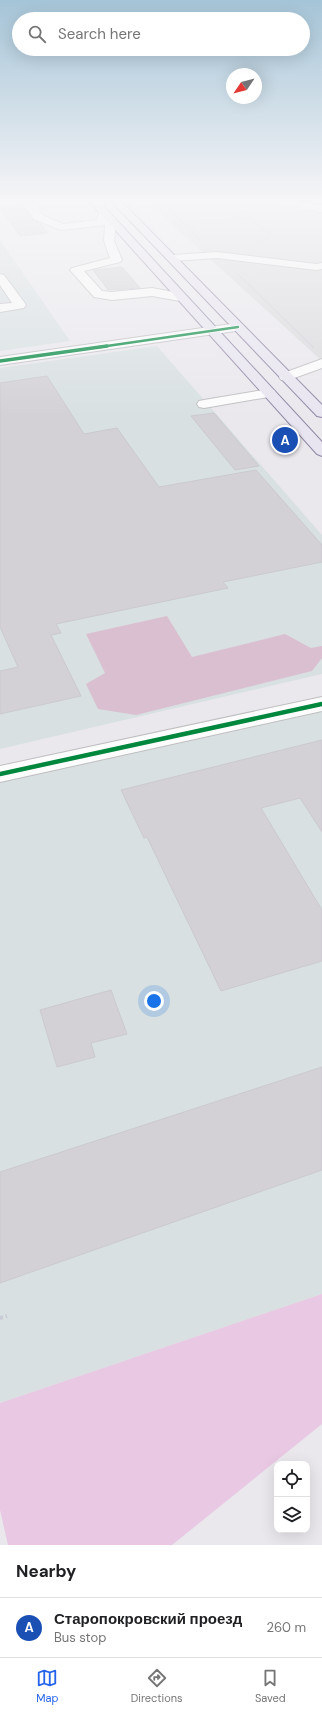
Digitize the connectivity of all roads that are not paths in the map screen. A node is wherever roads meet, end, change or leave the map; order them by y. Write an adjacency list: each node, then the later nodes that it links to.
1 (79, 273): 5 (street)
2 (158, 273): 5 (main road)
3 (187, 273): 7 (main road)
4 (0, 277): 6 (street)
5 (180, 297): 8 (main road)
6 (0, 308)
7 (238, 327): 8 (street); 11 (main road)
8 (212, 330): 9 (street); 12 (main road)
9 (0, 361)
10 (322, 363): 11 (street)
11 (286, 377): 14 (main road)
12 (269, 393): 13 (street); 15 (main road)
13 (204, 404)
14 (322, 414)
15 (322, 451)
16 (322, 704): 17 (street)
17 (0, 774)

